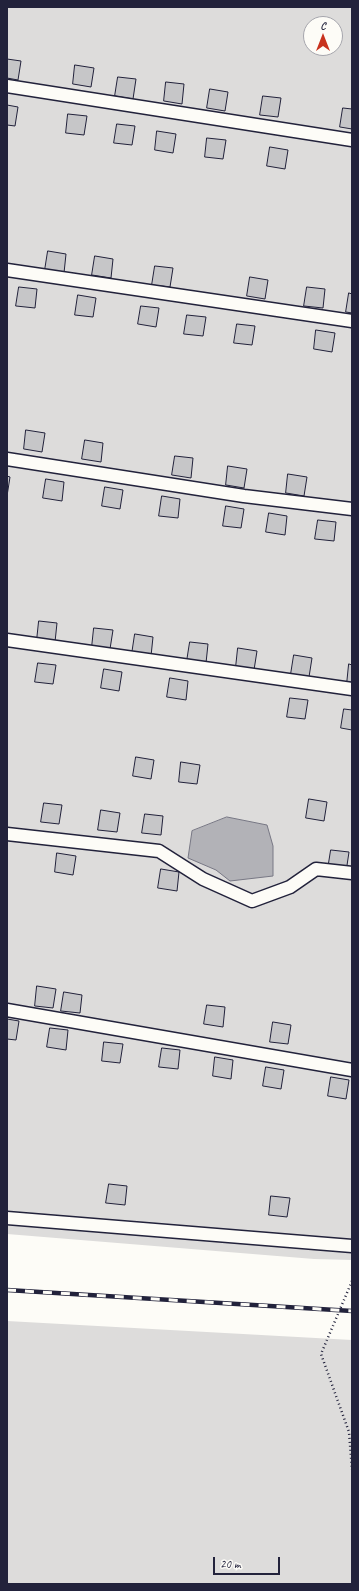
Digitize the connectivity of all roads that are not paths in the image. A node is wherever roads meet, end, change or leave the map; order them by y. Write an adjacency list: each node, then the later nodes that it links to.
1 (7, 86): 2 (lane)
2 (352, 140)
3 (7, 270): 4 (lane)
4 (352, 321)
5 (7, 459): 6 (lane)
6 (352, 509)
7 (7, 640): 8 (lane)
8 (352, 689)
9 (7, 834): 10 (lane)
10 (352, 873)
11 (7, 1010): 12 (lane)
12 (352, 1070)
13 (7, 1218): 14 (lane)
14 (352, 1246)

